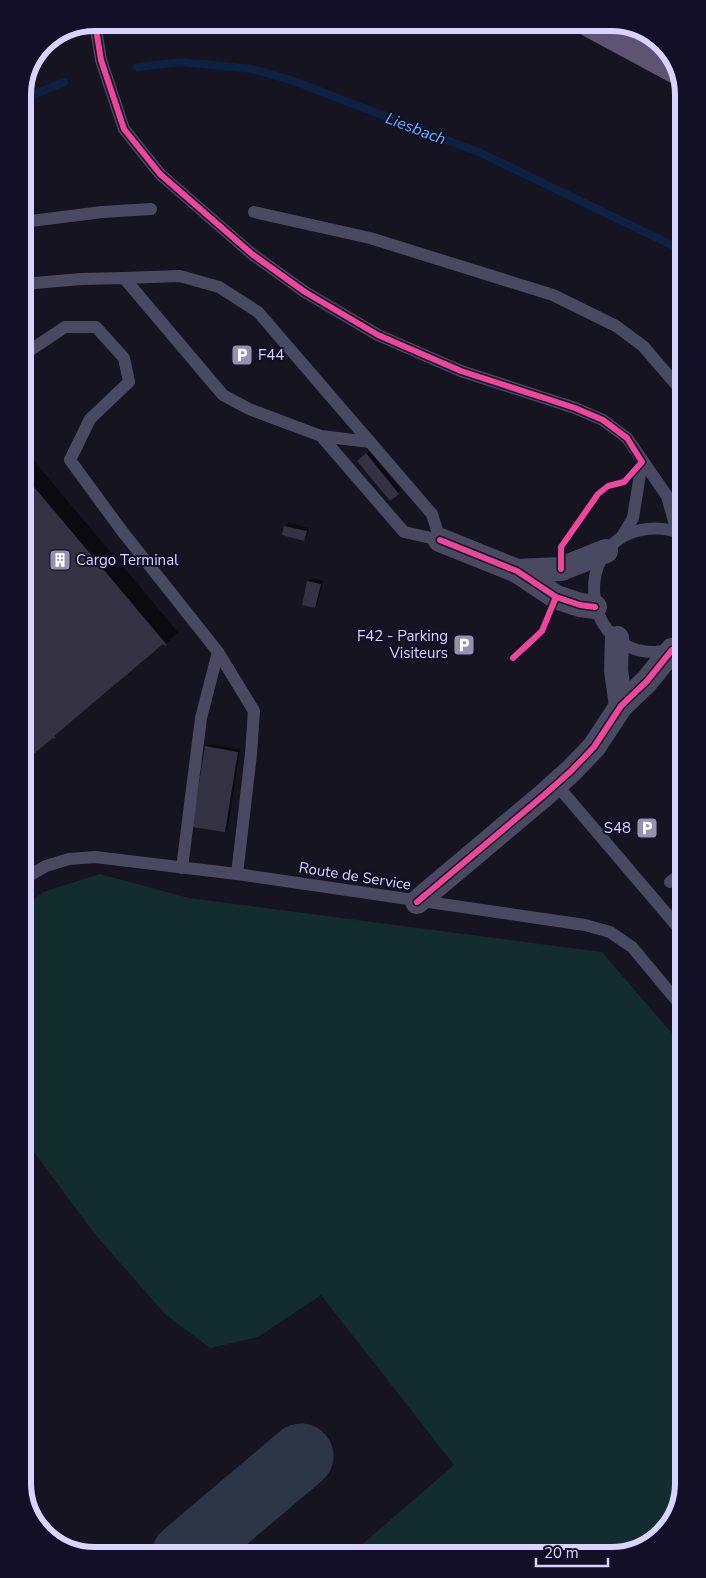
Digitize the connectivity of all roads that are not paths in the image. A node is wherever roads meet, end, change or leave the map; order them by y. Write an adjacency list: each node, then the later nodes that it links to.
1 (96, 31): 13 (lane)
2 (604, 31): 3 (main road)
3 (667, 65)
4 (151, 209): 6 (lane)
5 (254, 212): 10 (lane)
6 (31, 221)
7 (124, 278): 8 (lane); 11 (lane); 12 (lane)
8 (31, 283)
9 (31, 350): 23 (lane)
10 (675, 383)
11 (321, 436): 12 (lane); 16 (lane)
12 (370, 442): 16 (lane)
13 (642, 462): 14 (lane); 17 (lane)
14 (675, 521)
15 (675, 532): 17 (lane)
16 (440, 540): 18 (street)
17 (614, 545): 18 (street); 19 (lane)
18 (517, 571): 19 (street)
19 (595, 607): 20 (lane)
20 (617, 638): 21 (lane); 24 (street)
21 (675, 647)
22 (675, 648): 24 (street)
23 (218, 652): 26 (lane); 27 (lane)
24 (621, 706): 25 (street)
25 (556, 784): 31 (street); 32 (lane)
26 (182, 868): 27 (lane, Route de Service); 28 (lane, Route de Service)
27 (237, 874): 31 (lane, Route de Service)
28 (31, 875)
29 (675, 878): 30 (lane)
30 (670, 882)
31 (417, 902): 33 (lane, Route de Service)
32 (675, 924)
33 (675, 999)

